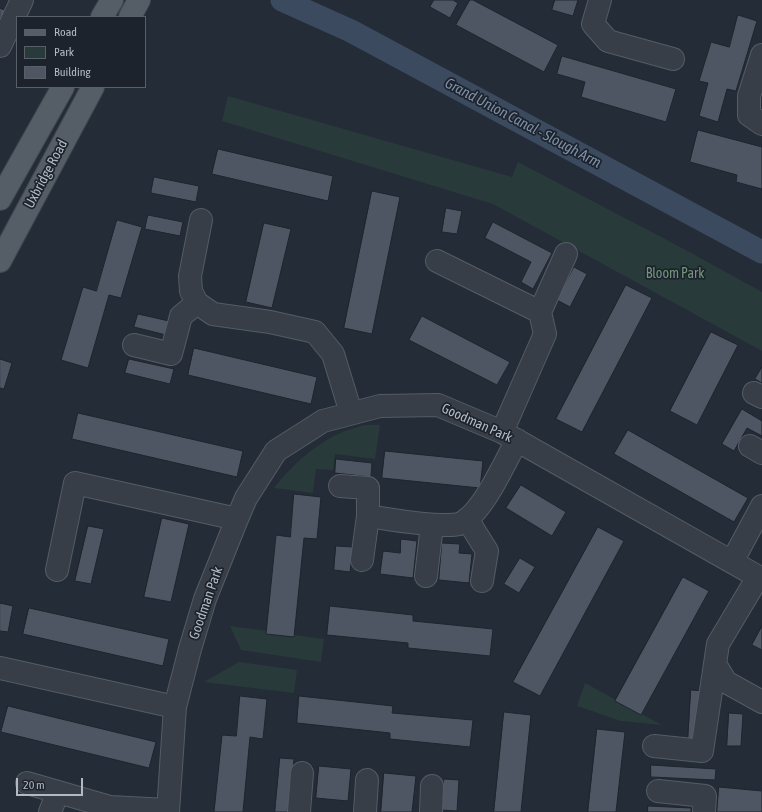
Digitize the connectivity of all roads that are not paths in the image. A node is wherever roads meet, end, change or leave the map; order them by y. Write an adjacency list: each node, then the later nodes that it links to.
1 (22, 0): 3 (street)
2 (600, 0): 5 (street)
3 (0, 46)
4 (762, 55): 8 (street)
5 (673, 59)
6 (62, 88): 9 (main road, Uxbridge Road)
7 (92, 88): 12 (main road, Uxbridge Road)
8 (762, 124)
9 (0, 199)
10 (201, 220): 14 (street)
11 (566, 254): 15 (street)
12 (0, 260)
13 (437, 261): 15 (street)
14 (197, 303): 16 (street); 17 (street)
15 (540, 312): 18 (street)
16 (134, 345)
17 (351, 413): 18 (street, Goodman Park); 22 (street, Goodman Park)
18 (509, 436): 23 (street); 26 (street, Goodman Park)
19 (340, 486): 21 (street)
20 (762, 506): 26 (street)
21 (368, 516): 24 (street); 25 (street)
22 (237, 519): 27 (street); 34 (street, Goodman Park)
23 (467, 519): 24 (street); 30 (street)
24 (432, 525): 28 (street)
25 (362, 560)
26 (732, 562): 29 (street, Goodman Park)
27 (57, 570)
28 (426, 576)
29 (760, 578): 31 (street)
30 (482, 582)
31 (715, 664): 33 (street); 35 (street)
32 (0, 668): 34 (street)
33 (762, 702)
34 (175, 707): 43 (street, Goodman Park)
35 (654, 746)
36 (302, 773): 45 (street)
37 (368, 780): 46 (street)
38 (27, 783): 41 (street)
39 (432, 786): 47 (street)
40 (658, 791): 48 (street)
41 (58, 792): 42 (street); 44 (street)
42 (109, 809): 43 (street)
43 (168, 811)
44 (50, 812)
45 (299, 812)
46 (365, 812)
47 (431, 812)
48 (704, 812)

